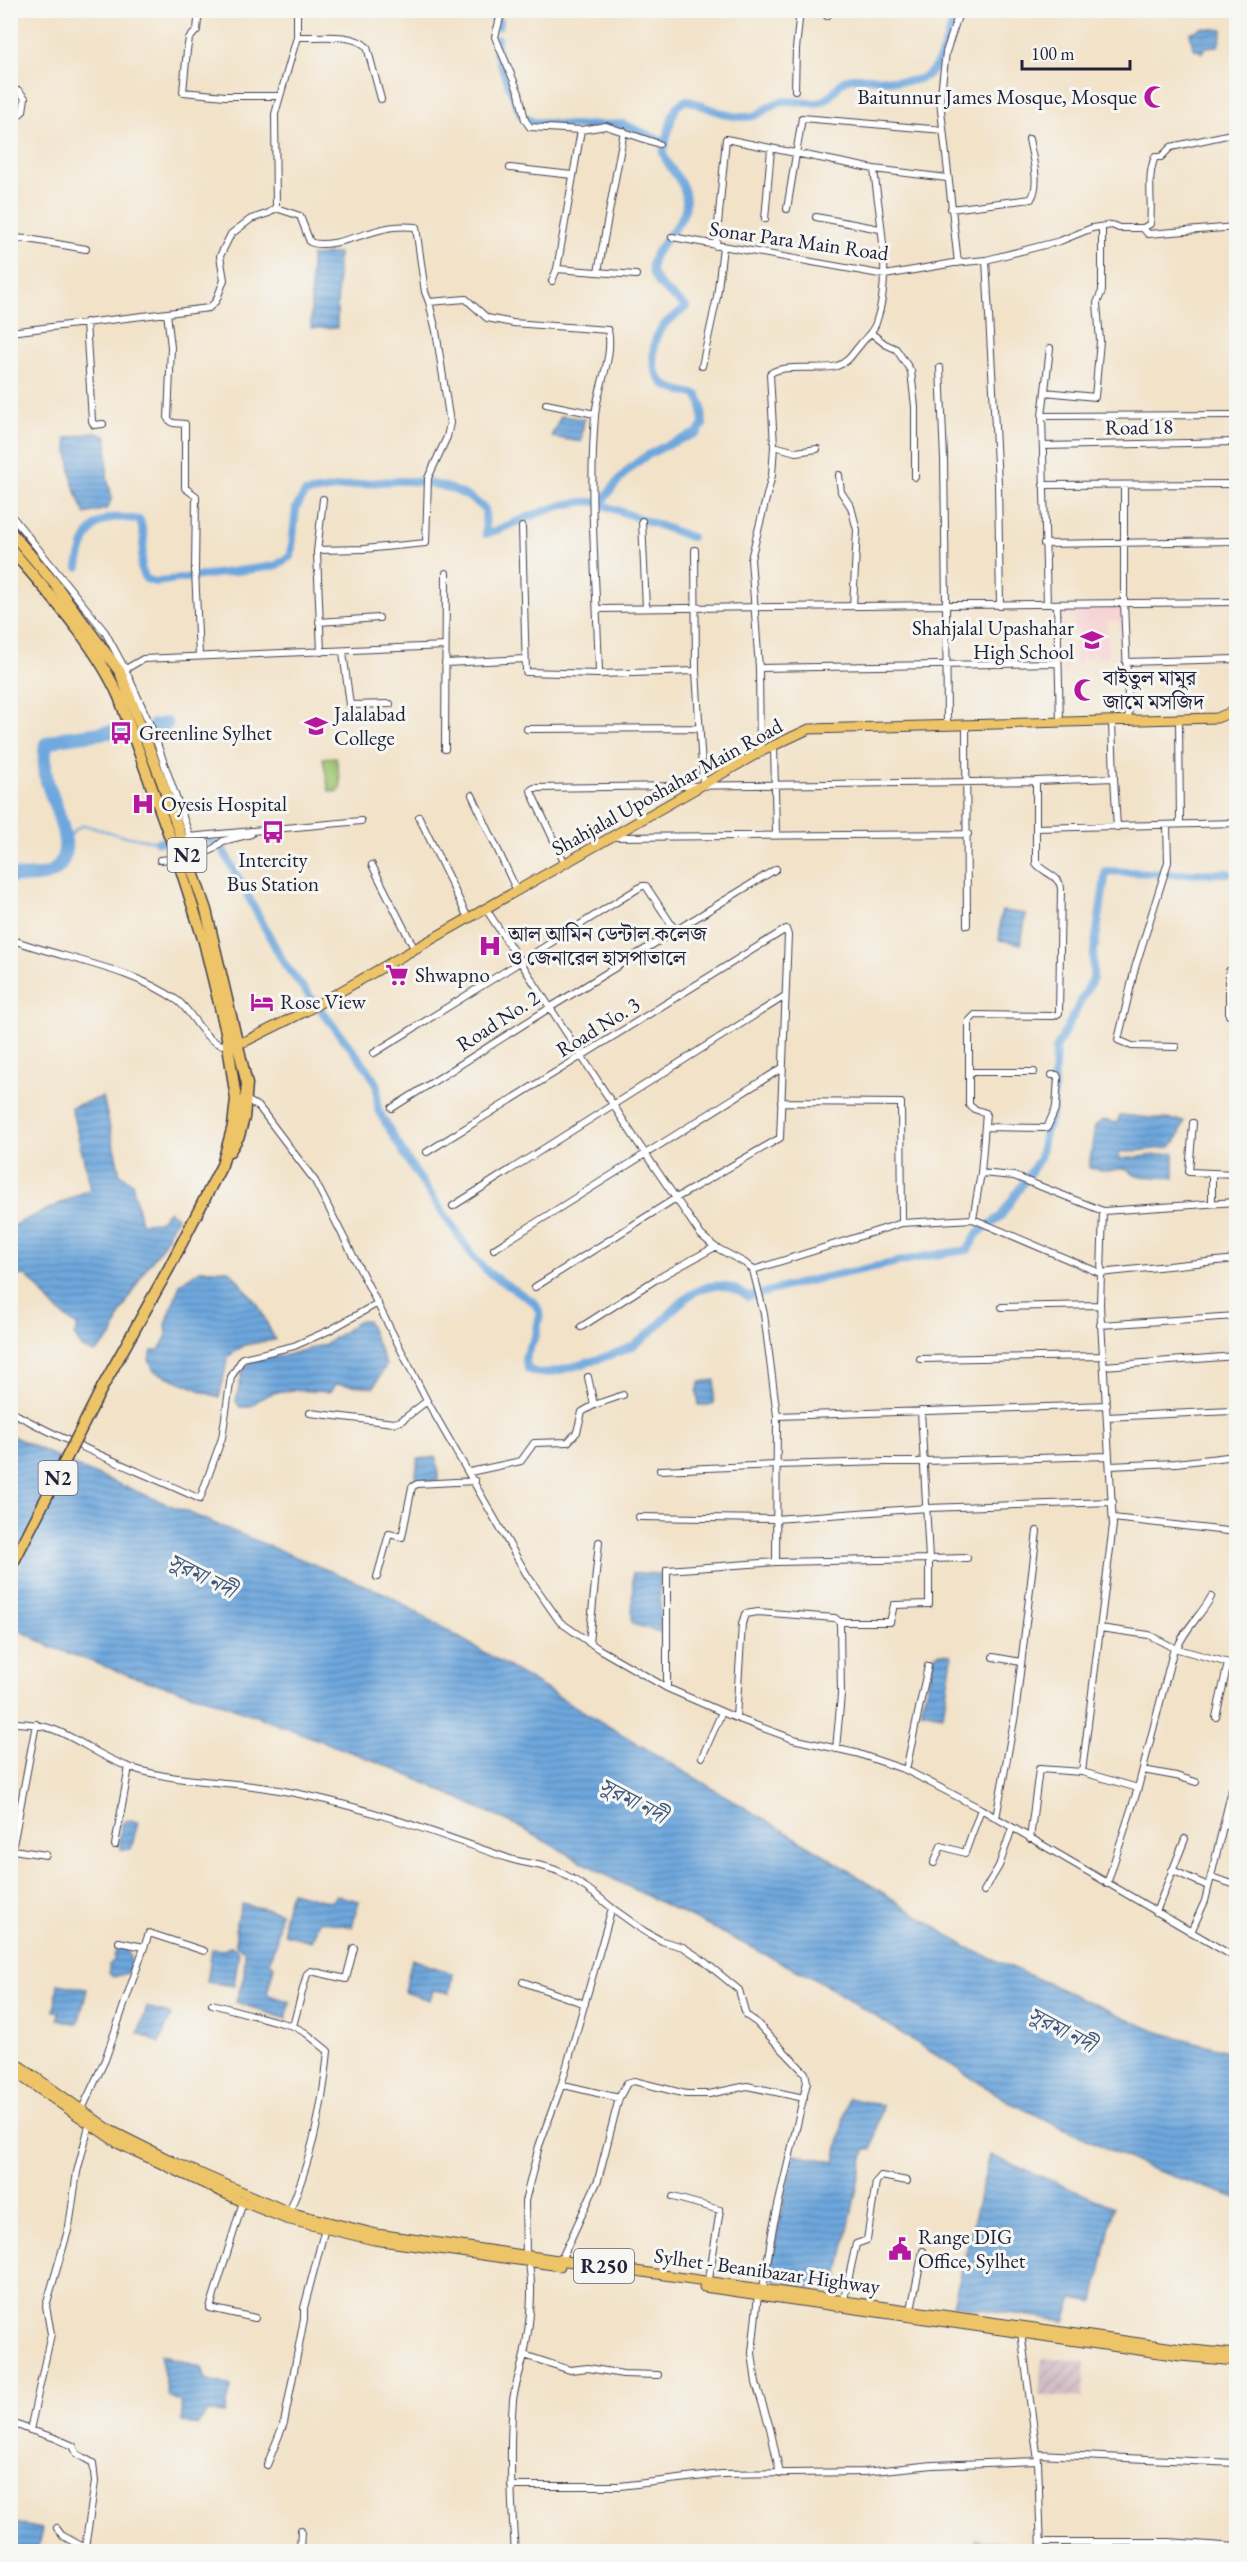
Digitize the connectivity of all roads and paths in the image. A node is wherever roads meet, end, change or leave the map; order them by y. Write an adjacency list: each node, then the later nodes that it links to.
1 (199, 10): 9 (street)
2 (297, 10): 6 (street)
3 (502, 10): 12 (street)
4 (801, 10): 7 (street)
5 (960, 10): 13 (street)
6 (297, 37): 9 (street); 10 (street)
7 (795, 90)
8 (19, 91): 11 (street)
9 (280, 96): 24 (street)
10 (381, 99)
11 (10, 114)
12 (581, 130): 14 (street); 22 (street)
13 (943, 130): 19 (street); 23 (street)
14 (624, 131): 17 (street); 41 (street)
15 (1236, 134): 31 (street)
16 (1029, 139): 26 (street)
17 (659, 144)
18 (771, 149): 19 (street); 28 (street); 35 (street)
19 (796, 154): 21 (street); 25 (street)
20 (510, 168): 22 (street)
21 (874, 169): 23 (street); 32 (street)
22 (572, 175): 40 (street)
23 (947, 178): 26 (street)
24 (276, 208): 45 (street); 46 (street)
25 (787, 209)
26 (951, 209): 39 (street)
27 (816, 217): 32 (street)
28 (765, 219)
29 (1102, 227): 31 (street, Sonar Para Main Road); 38 (street, Sonar Para Main Road); 53 (street)
30 (1236, 227): 31 (street, Sonar Para Main Road)
31 (1143, 228)
32 (880, 229): 42 (street)
33 (672, 237): 35 (street, Sonar Para Main Road)
34 (10, 238): 37 (street)
35 (716, 246): 36 (street, Sonar Para Main Road)
36 (723, 247): 42 (street, Sonar Para Main Road); 51 (street)
37 (86, 249)
38 (986, 260): 39 (street, Sonar Para Main Road); 86 (street)
39 (958, 262): 42 (street, Sonar Para Main Road)
40 (557, 269): 41 (street); 44 (street)
41 (598, 272): 43 (street)
42 (885, 274): 49 (street)
43 (636, 275)
44 (552, 281)
45 (429, 302): 55 (street); 77 (street)
46 (167, 313): 47 (street); 96 (street)
47 (86, 322): 48 (street); 58 (street)
48 (10, 332)
49 (871, 333): 60 (street); 64 (street)
50 (1050, 348): 53 (street)
51 (702, 366)
52 (940, 368): 84 (street)
53 (1044, 392): 57 (street)
54 (546, 404): 55 (street)
55 (595, 414): 90 (street)
56 (1236, 415): 57 (street)
57 (1042, 416): 61 (street)
58 (104, 424)
59 (1236, 442): 61 (street, Road 18)
60 (774, 446): 62 (street); 87 (street)
61 (1043, 446): 66 (street)
62 (817, 449)
63 (839, 475): 85 (street)
64 (915, 477)
65 (1236, 484): 67 (street)
66 (1043, 485): 67 (street); 75 (street)
67 (1124, 485): 74 (street)
68 (323, 499): 77 (street)
69 (10, 514): 105 (street)
70 (642, 521): 88 (street)
71 (522, 527): 97 (street)
72 (10, 531): 105 (highway, N2)
73 (1236, 541): 74 (street)
74 (1124, 543): 75 (street); 81 (street)
75 (1044, 544): 82 (street)
76 (10, 548): 105 (highway, N2)
77 (318, 550): 92 (street)
78 (695, 550): 89 (street)
79 (446, 573): 93 (street)
80 (1236, 602): 81 (street)
81 (1124, 603): 83 (street); 99 (street)
82 (1047, 604): 83 (street); 86 (street)
83 (1057, 604): 101 (street)
84 (946, 605): 85 (street); 86 (street); 102 (street)
85 (853, 606): 87 (street)
86 (1000, 606)
87 (756, 607): 89 (street); 103 (street)
88 (646, 608): 89 (street); 90 (street)
89 (697, 608): 104 (street)
90 (598, 609): 106 (street)
91 (380, 618): 92 (street)
92 (319, 622): 94 (street)
93 (445, 646): 95 (street); 100 (street)
94 (321, 652): 95 (street); 96 (street)
95 (343, 652): 107 (street)
96 (199, 656): 105 (street)
97 (525, 659): 100 (street); 106 (street)
98 (1236, 659): 99 (street)
99 (1126, 662): 110 (street)
100 (445, 663): 118 (street)
101 (1057, 663): 102 (street); 112 (street)
102 (947, 665): 103 (street); 113 (street)
103 (759, 668): 119 (street)
104 (696, 671): 106 (street); 115 (street)
105 (119, 673): 136 (highway, N2); 156 (highway, N2)
106 (599, 674)
107 (390, 704)
108 (1236, 710): 109 (main road, Shahjalal Uposhahar Main Road)
109 (1179, 720): 110 (main road, Shahjalal Uposhahar Main Road); 129 (street)
110 (1129, 722): 111 (main road, Shahjalal Uposhahar Main Road)
111 (1112, 723): 112 (main road, Shahjalal Uposhahar Main Road); 120 (street)
112 (1060, 724): 114 (main road, Shahjalal Uposhahar Main Road)
113 (946, 727): 114 (main road, Shahjalal Uposhahar Main Road); 117 (main road, Shahjalal Uposhahar Main Road)
114 (966, 727): 122 (street)
115 (700, 728): 116 (street); 124 (street)
116 (527, 729)
117 (774, 745): 119 (main road, Shahjalal Uposhahar Main Road); 123 (street)
118 (445, 749)
119 (760, 752): 124 (main road, Shahjalal Uposhahar Main Road)
120 (1114, 778): 121 (street); 132 (street)
121 (1036, 781): 122 (street); 133 (street)
122 (966, 782): 123 (street); 134 (street)
123 (775, 783): 124 (street); 135 (street)
124 (703, 784): 137 (main road, Shahjalal Uposhahar Main Road); 142 (street)
125 (472, 795): 144 (street)
126 (419, 817): 146 (street)
127 (361, 821): 131 (street)
128 (1236, 823): 129 (street)
129 (1180, 824): 130 (street)
130 (1167, 825): 132 (street); 157 (street)
131 (299, 826): 136 (street); 138 (street)
132 (1117, 826): 133 (street)
133 (1036, 828): 161 (street)
134 (968, 834): 135 (street); 147 (street)
135 (776, 835): 137 (street)
136 (186, 837): 156 (highway, N2)
137 (612, 837): 142 (main road, Shahjalal Uposhahar Main Road)
138 (197, 856)
139 (170, 859): 140 (street)
140 (160, 860)
141 (372, 865): 150 (street)
142 (565, 865): 144 (main road, Shahjalal Uposhahar Main Road)
143 (776, 869): 148 (street, Road No. 2)
144 (517, 891): 145 (main road, Shahjalal Uposhahar Main Road)
145 (486, 909): 146 (main road, Shahjalal Uposhahar Main Road); 151 (street)
146 (468, 918): 150 (main road, Shahjalal Uposhahar Main Road)
147 (967, 925)
148 (675, 930): 151 (street); 154 (street, Road No. 2)
149 (10, 939): 156 (street)
150 (414, 948): 156 (main road, Shahjalal Uposhahar Main Road)
151 (521, 962): 154 (street); 158 (street)
152 (1236, 971): 155 (street)
153 (785, 996): 159 (street, Road No. 3); 160 (street); 166 (street)
154 (551, 1006): 159 (street); 167 (street, Road No. 2)
155 (1229, 1015)
156 (233, 1044): 164 (highway, N2)
157 (1176, 1047)
158 (374, 1053)
159 (584, 1057): 166 (street); 170 (street, Road No. 3)
160 (782, 1068): 165 (street); 171 (street)
161 (969, 1072): 162 (street); 169 (street)
162 (1034, 1072)
163 (1055, 1075): 169 (street)
164 (241, 1099): 188 (street); 228 (highway, N2, bridge)
165 (781, 1102): 175 (street); 181 (street)
166 (613, 1104): 171 (street); 178 (street)
167 (392, 1108)
168 (1193, 1123): 173 (street)
169 (986, 1127): 172 (street)
170 (427, 1152)
171 (645, 1153): 175 (street); 183 (street)
172 (981, 1173): 179 (street); 180 (street)
173 (1212, 1174): 174 (street); 177 (street)
174 (1236, 1174)
175 (676, 1198): 182 (street); 187 (street)
176 (1236, 1202): 177 (street)
177 (1212, 1203): 179 (street)
178 (453, 1206)
179 (1103, 1211): 186 (street)
180 (973, 1219): 181 (street); 186 (street)
181 (902, 1223): 185 (street)
182 (715, 1247): 185 (street); 193 (street)
183 (494, 1249)
184 (1236, 1259): 186 (street)
185 (753, 1270): 207 (street)
186 (1100, 1273): 189 (street)
187 (535, 1287)
188 (378, 1303): 200 (street); 203 (street)
189 (1100, 1305): 190 (street); 192 (street)
190 (1002, 1307)
191 (1236, 1316): 192 (street)
192 (1100, 1325): 194 (street)
193 (581, 1327)
194 (1103, 1356): 196 (street); 197 (street)
195 (1236, 1356): 197 (street)
196 (920, 1359)
197 (1104, 1366): 202 (street)
198 (588, 1377): 201 (street)
199 (623, 1395): 201 (street)
200 (427, 1401): 205 (street); 215 (street)
201 (594, 1405): 215 (street)
202 (1107, 1405): 204 (street); 208 (street)
203 (10, 1411)
204 (921, 1411): 207 (street); 211 (street)
205 (310, 1413)
206 (1236, 1413): 208 (street)
207 (777, 1416): 212 (street)
208 (1107, 1417): 209 (street)
209 (1109, 1456): 211 (street); 213 (street)
210 (1227, 1456): 213 (street)
211 (924, 1462): 212 (street); 218 (street)
212 (776, 1465): 214 (street); 221 (street)
213 (1110, 1466): 217 (street)
214 (660, 1470)
215 (470, 1472): 216 (street)
216 (475, 1481): 229 (street); 233 (street)
217 (1113, 1502): 218 (street); 220 (street)
218 (927, 1508): 221 (street); 226 (street)
219 (639, 1517): 221 (street)
220 (1113, 1518): 223 (street); 232 (street)
221 (775, 1519): 227 (street)
222 (1037, 1531): 236 (street)
223 (1236, 1532)
224 (599, 1542): 233 (street)
225 (967, 1557): 226 (street)
226 (929, 1559): 227 (street); 231 (street)
227 (776, 1562): 240 (street)
228 (10, 1569)
229 (377, 1577)
230 (1211, 1597): 234 (street)
231 (840, 1622): 243 (street); 246 (street)
232 (1100, 1628): 234 (street); 251 (street)
233 (589, 1643): 240 (street)
234 (1175, 1649): 237 (street); 250 (street)
235 (993, 1657): 236 (street)
236 (1021, 1662): 256 (street)
237 (1228, 1663): 238 (street); 242 (street)
238 (1236, 1665)
239 (928, 1666): 249 (street)
240 (667, 1688): 241 (street)
241 (722, 1712): 243 (street); 247 (street)
242 (1216, 1717)
243 (736, 1718): 246 (street)
244 (10, 1723): 245 (street)
245 (36, 1724): 248 (street); 263 (street)
246 (836, 1749): 249 (street)
247 (702, 1757)
248 (129, 1767): 262 (street); 273 (street)
249 (906, 1770): 255 (street)
250 (1143, 1770): 253 (street); 254 (street)
251 (1082, 1772): 254 (street); 260 (street)
252 (1236, 1773): 257 (street)
253 (1196, 1782)
254 (1138, 1788): 269 (street)
255 (981, 1809): 256 (street); 266 (street)
256 (996, 1818): 259 (street)
257 (1225, 1824): 258 (street); 268 (street)
258 (1236, 1827)
259 (1012, 1828): 260 (street); 272 (street)
260 (1030, 1839): 269 (street)
261 (1185, 1839): 267 (street)
262 (115, 1845)
263 (13, 1850): 264 (street); 265 (street)
264 (46, 1855)
265 (10, 1861)
266 (934, 1863)
267 (1172, 1870): 271 (street); 274 (street)
268 (1211, 1877): 270 (street); 271 (street)
269 (1107, 1884): 274 (street)
270 (1236, 1885)
271 (1208, 1886): 275 (street)
272 (984, 1891)
273 (612, 1908): 283 (street); 289 (street)
274 (1156, 1912): 275 (street)
275 (1191, 1932): 280 (street)
276 (120, 1942): 277 (street)
277 (144, 1947): 279 (street); 290 (street)
278 (354, 1948): 284 (street)
279 (204, 1951)
280 (1236, 1958)
281 (523, 1982): 283 (street)
282 (212, 2004): 284 (street)
283 (585, 2004): 287 (street)
284 (293, 2026): 295 (street)
285 (10, 2059): 290 (main road, Sylhet - Beanibazar Highway / R250)
286 (10, 2069): 291 (main road, Sylhet - Beanibazar Highway / R250)
287 (561, 2086): 288 (street); 298 (street)
288 (619, 2098): 289 (street); 299 (street)
289 (804, 2098): 301 (street)
290 (82, 2109): 295 (main road, Sylhet - Beanibazar Highway / R250)
291 (89, 2126): 294 (main road, Sylhet - Beanibazar Highway / R250); 312 (street)
292 (907, 2181): 302 (street)
293 (673, 2197): 300 (street)
294 (243, 2202): 295 (main road, Sylhet - Beanibazar Highway / R250); 304 (street)
295 (288, 2215): 296 (main road, Sylhet - Beanibazar Highway / R250); 298 (main road, Sylhet - Beanibazar Highway / R250)
296 (325, 2228): 298 (main road, Sylhet - Beanibazar Highway / R250); 315 (street)
297 (924, 2251): 303 (street)
298 (527, 2258): 299 (main road, Sylhet - Beanibazar Highway / R250); 300 (main road, Sylhet - Beanibazar Highway / R250); 308 (street)
299 (561, 2260): 300 (main road, Sylhet - Beanibazar Highway / R250)
300 (708, 2284): 301 (main road, Sylhet - Beanibazar Highway / R250)
301 (761, 2291): 302 (main road, Sylhet - Beanibazar Highway / R250); 316 (street)
302 (843, 2304): 303 (main road, Sylhet - Beanibazar Highway / R250)
303 (910, 2313): 305 (main road, Sylhet - Beanibazar Highway / R250)
304 (255, 2318)
305 (1022, 2329): 306 (main road, Sylhet - Beanibazar Highway / R250); 313 (street)
306 (1180, 2353): 307 (main road, Sylhet - Beanibazar Highway / R250); 309 (main road, Sylhet - Beanibazar Highway / R250)
307 (1236, 2354)
308 (524, 2355): 310 (street); 317 (street)
309 (1236, 2361)
310 (658, 2375)
311 (10, 2422): 312 (street)
312 (30, 2430): 321 (street)
313 (1038, 2457): 314 (street); 316 (street); 320 (street)
314 (1236, 2463)
315 (267, 2465)
316 (780, 2474): 317 (street)
317 (511, 2486): 325 (street)
318 (57, 2528): 321 (street)
319 (301, 2530): 324 (street)
320 (1041, 2542): 322 (street); 326 (street)
321 (78, 2543): 323 (street)
322 (1236, 2547)
323 (74, 2552)
324 (300, 2552)
325 (515, 2552)
326 (1041, 2552)

